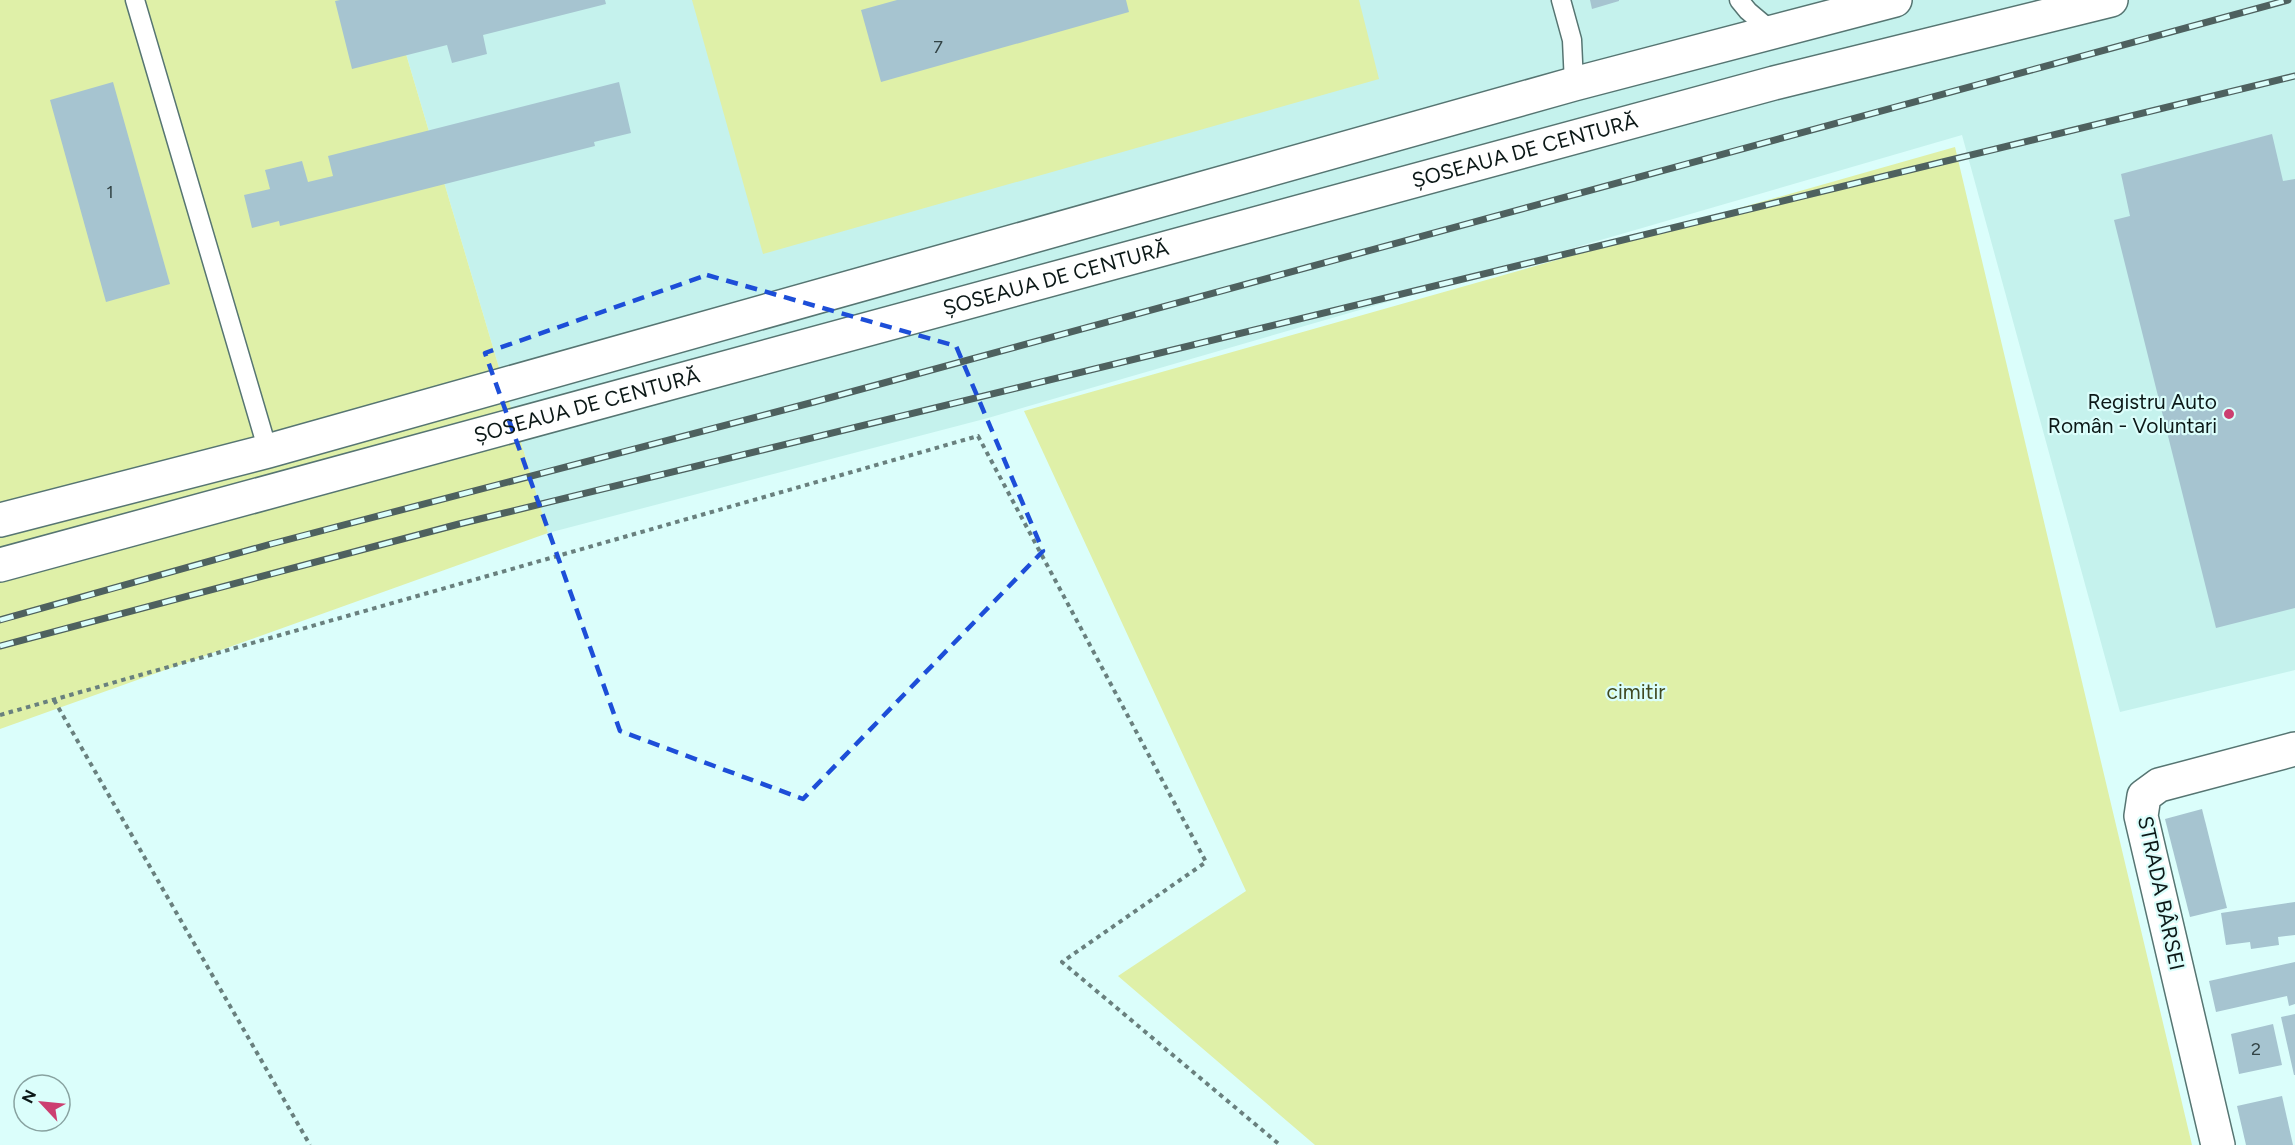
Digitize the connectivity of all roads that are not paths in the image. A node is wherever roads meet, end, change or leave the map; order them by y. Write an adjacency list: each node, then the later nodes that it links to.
1 (135, 0): 8 (lane)
2 (1561, 0): 7 (lane)
3 (1739, 0): 6 (lane)
4 (1895, 0): 6 (main road, ȘOSEAUA DE CENTURĂ)
5 (2111, 0): 10 (main road, ȘOSEAUA DE CENTURĂ)
6 (1774, 33): 7 (main road, ȘOSEAUA DE CENTURĂ)
7 (1574, 84): 8 (main road, ȘOSEAUA DE CENTURĂ)
8 (268, 451): 9 (main road, ȘOSEAUA DE CENTURĂ)
9 (0, 520)
10 (0, 565)
11 (2295, 749): 12 (main road, STRADA BÂRSEI)
12 (2218, 1145)

